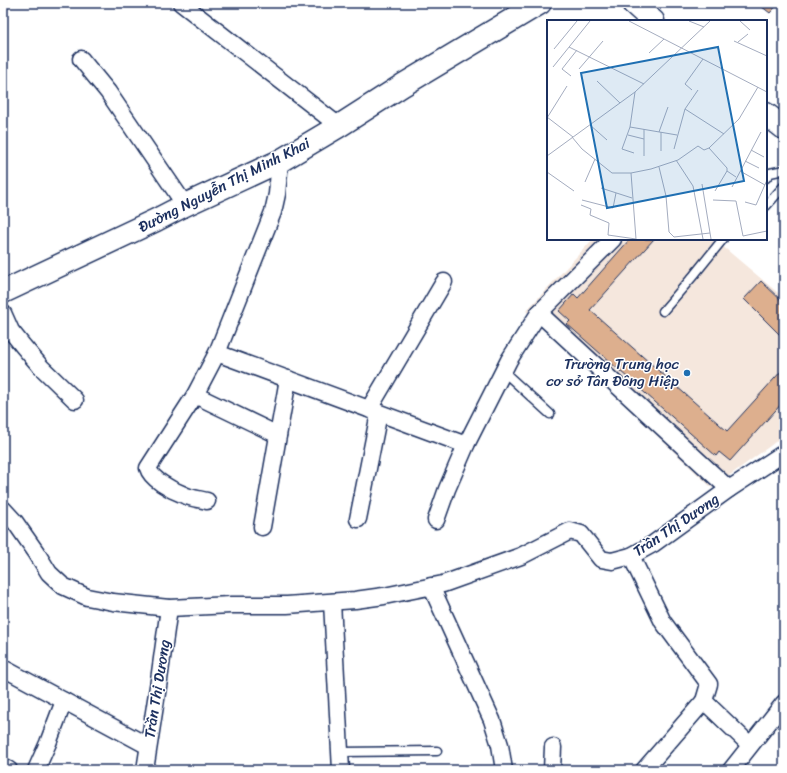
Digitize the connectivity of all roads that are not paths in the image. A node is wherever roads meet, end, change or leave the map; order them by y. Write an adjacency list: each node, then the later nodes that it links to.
1 (181, 3): 7 (street)
2 (540, 3): 7 (main road, Đường Nguyễn Thị Minh Khai)
3 (633, 3): 4 (main road)
4 (652, 20)
5 (81, 59): 13 (street)
6 (767, 115): 8 (main road)
7 (339, 126): 9 (main road, Đường Nguyễn Thị Minh Khai)
8 (784, 128)
9 (280, 161): 13 (main road, Đường Nguyễn Thị Minh Khai); 22 (street)
10 (784, 170): 11 (lane)
11 (767, 177)
12 (784, 186): 14 (lane)
13 (185, 205): 18 (main road, Đường Nguyễn Thị Minh Khai)
14 (767, 205)
15 (611, 240): 21 (street)
16 (722, 240): 19 (lane)
17 (444, 282): 27 (street)
18 (3, 292)
19 (663, 311)
20 (3, 313): 26 (street)
21 (539, 313): 23 (street); 32 (street)
22 (217, 353): 24 (street); 25 (street)
23 (504, 372): 28 (lane); 30 (street)
24 (288, 379): 27 (street); 29 (street)
25 (195, 394): 29 (street); 33 (street)
26 (75, 400)
27 (374, 411): 30 (street); 35 (street)
28 (550, 414)
29 (278, 435): 37 (street)
30 (466, 445): 36 (street)
31 (784, 453): 32 (street, Trần Thị Dương)
32 (729, 489): 38 (street, Trần Thị Dương)
33 (207, 501)
34 (3, 510): 41 (street)
35 (358, 519)
36 (436, 520)
37 (262, 527)
38 (631, 556): 39 (street, Trần Thị Dương); 44 (street)
39 (431, 586): 40 (street); 56 (street)
40 (332, 602): 41 (street); 50 (street)
41 (169, 608): 47 (street, Trần Thị Dương)
42 (3, 668): 43 (street)
43 (64, 701): 47 (street); 53 (street)
44 (704, 701): 46 (street); 58 (street)
45 (781, 714): 46 (street)
46 (750, 744): 59 (street)
47 (148, 746): 54 (street, Trần Thị Dương)
48 (553, 747): 57 (street)
49 (437, 751): 50 (lane)
50 (340, 752): 55 (street)
51 (3, 767): 52 (street)
52 (9, 770)
53 (36, 770)
54 (144, 770)
55 (341, 770)
56 (504, 770)
57 (552, 770)
58 (644, 770)
59 (731, 770)

